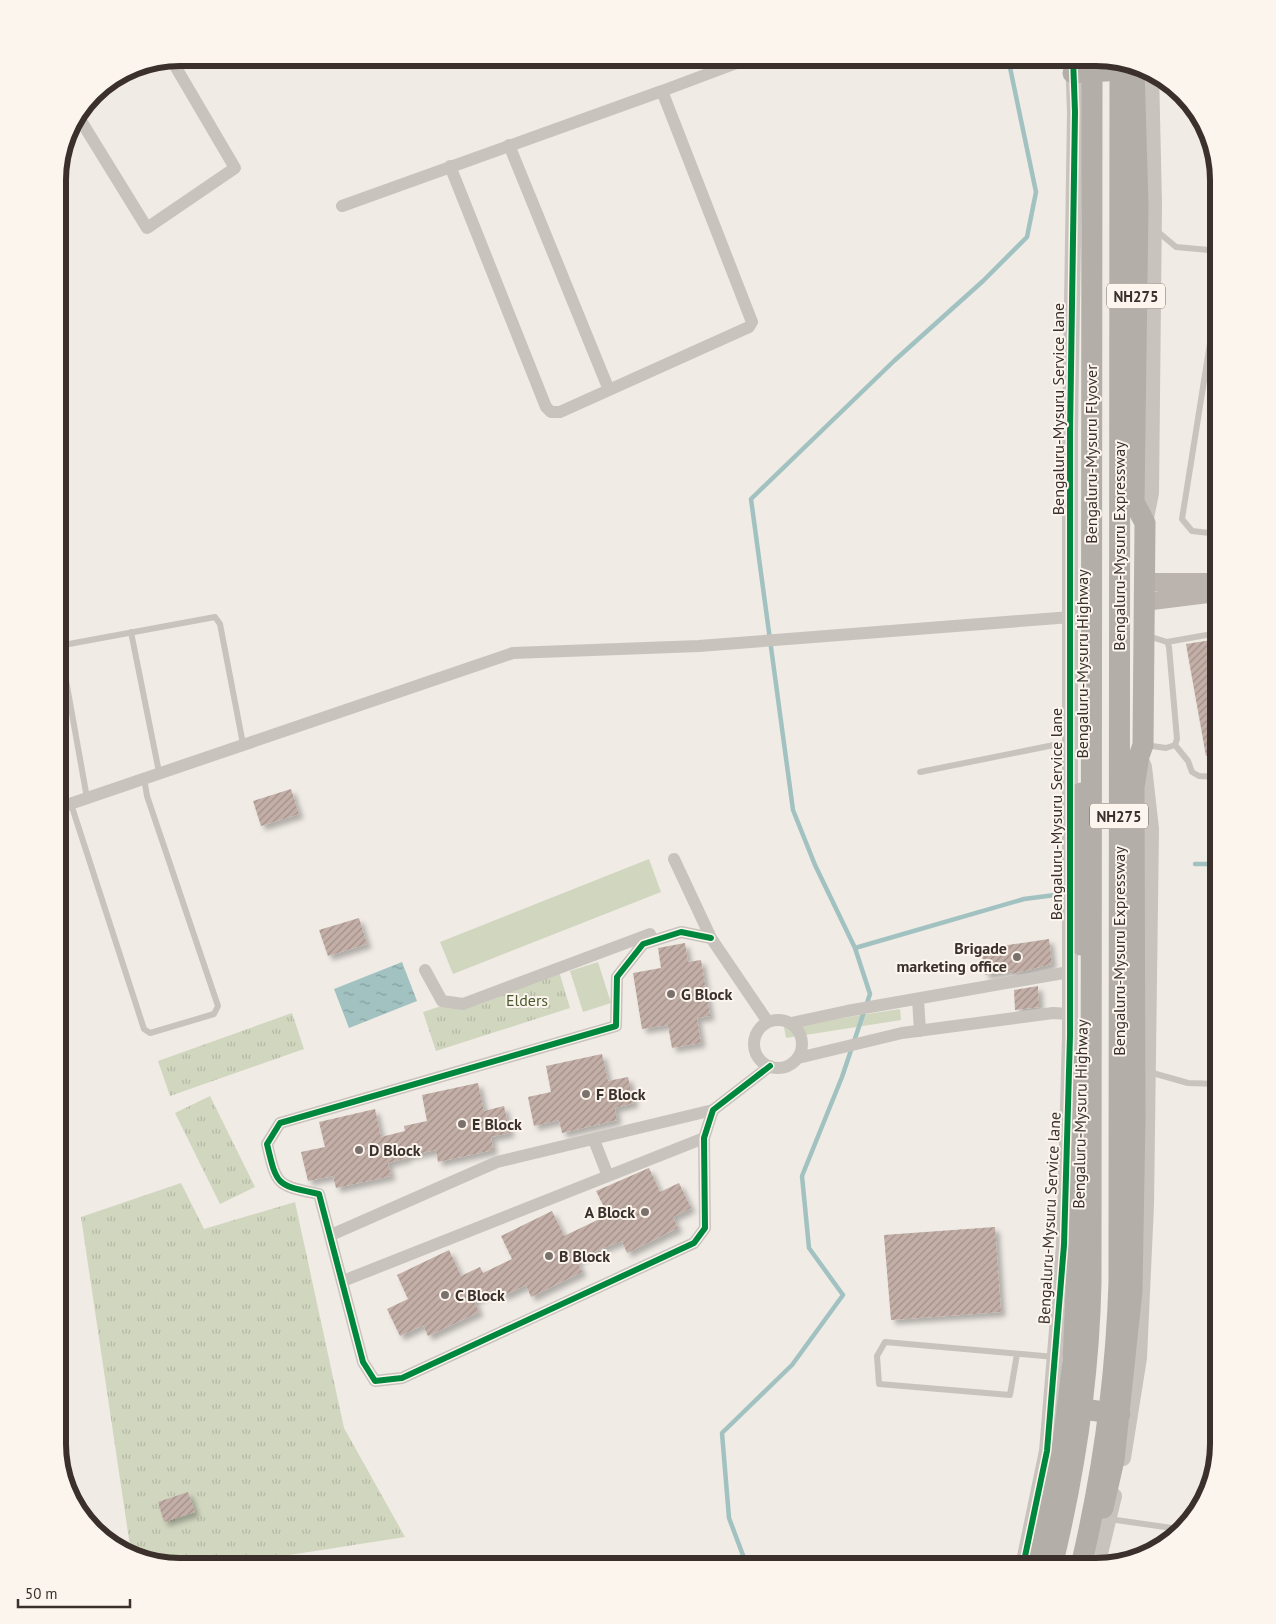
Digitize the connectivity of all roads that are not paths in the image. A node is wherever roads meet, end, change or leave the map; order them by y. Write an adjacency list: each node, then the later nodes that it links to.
1 (175, 66): 9 (street)
2 (729, 66): 8 (street)
3 (1081, 66): 22 (street, Bengaluru-Mysuru Service lane / NH275)
4 (1081, 66): 65 (highway, Bengaluru-Mysuru Highway / NH275)
5 (1081, 66): 71 (highway, Bengaluru-Mysuru Flyover / NH275, bridge)
6 (1136, 74): 12 (highway, Bengaluru-Mysuru Expressway / NH275)
7 (1136, 74): 72 (highway, Bengaluru-Mysuru Expressway / NH275, bridge)
8 (662, 91): 10 (street); 17 (street)
9 (82, 123)
10 (509, 145): 11 (street); 17 (street)
11 (450, 166): 13 (street); 17 (street)
12 (1146, 205): 14 (street, Bengaluru-Mysuru Expressway / NH275); 18 (highway, Bengaluru-Mysuru Expressway / NH275)
13 (342, 206)
14 (1154, 228): 15 (lane); 18 (street, Bengaluru-Mysuru Expressway / NH275)
15 (1210, 250)
16 (1210, 343): 19 (lane)
17 (609, 390)
18 (1145, 523): 21 (highway, Bengaluru-Mysuru Expressway / NH275)
19 (1210, 533)
20 (1210, 584): 21 (main road)
21 (1144, 592): 25 (highway, Bengaluru-Mysuru Expressway / NH275)
22 (1071, 617): 31 (street, Bengaluru-Mysuru Service lane / NH275); 32 (street)
23 (131, 632): 26 (lane); 32 (lane); 35 (lane)
24 (1210, 635): 27 (lane)
25 (1144, 636): 27 (lane); 34 (highway, Bengaluru-Mysuru Expressway / NH275)
26 (66, 642)
27 (1167, 642): 33 (lane)
28 (66, 682): 29 (lane)
29 (69, 698): 30 (lane); 39 (lane)
30 (66, 699)
31 (1072, 742): 36 (lane); 46 (street, Bengaluru-Mysuru Service lane / NH275)
32 (243, 744): 35 (street)
33 (1175, 745): 34 (lane); 37 (lane)
34 (1141, 750): 54 (street, Bengaluru-Mysuru Expressway / NH275); 59 (highway, Bengaluru-Mysuru Expressway / NH275)
35 (159, 772): 38 (street)
36 (920, 772)
37 (1210, 777)
38 (144, 778): 39 (street); 40 (lane)
39 (87, 798): 40 (street)
40 (71, 804): 41 (street)
41 (66, 806)
42 (674, 859): 44 (street)
43 (681, 932): 44 (street); 45 (street); 61 (street)
44 (711, 938): 49 (street)
45 (425, 970)
46 (1069, 972): 47 (street); 48 (street, Bengaluru-Mysuru Service lane / NH275)
47 (918, 999): 50 (street); 51 (street)
48 (1069, 1014): 51 (street); 64 (street, Bengaluru-Mysuru Service lane / NH275)
49 (768, 1022): 50 (street); 53 (street)
50 (791, 1023): 52 (street)
51 (920, 1031): 52 (street)
52 (798, 1058): 53 (street)
53 (770, 1066): 56 (street)
54 (1149, 1072): 55 (lane); 59 (street, Bengaluru-Mysuru Expressway / NH275)
55 (1210, 1084)
56 (713, 1110): 57 (street); 58 (street)
57 (704, 1138): 60 (street); 62 (street)
58 (594, 1140): 60 (street); 61 (street)
59 (1141, 1143): 66 (highway, Bengaluru-Mysuru Expressway / NH275); 67 (street, Bengaluru-Mysuru Expressway / NH275)
60 (608, 1176): 62 (street)
61 (331, 1235): 62 (street)
62 (343, 1281)
63 (1017, 1354): 63 (lane); 64 (lane)
64 (1056, 1357): 69 (street, Bengaluru-Mysuru Service lane / NH275)
65 (1067, 1407): 66 (highway); 70 (highway, Bengaluru-Mysuru Highway / NH275)
66 (1120, 1414): 73 (highway, Bengaluru-Mysuru Expressway / NH275)
67 (1109, 1519): 68 (lane); 74 (street, Bengaluru-Mysuru Expressway / NH275)
68 (1172, 1528)
69 (1025, 1558)
70 (1039, 1558)
71 (1054, 1558)
72 (1083, 1558)
73 (1092, 1558)
74 (1099, 1558)

